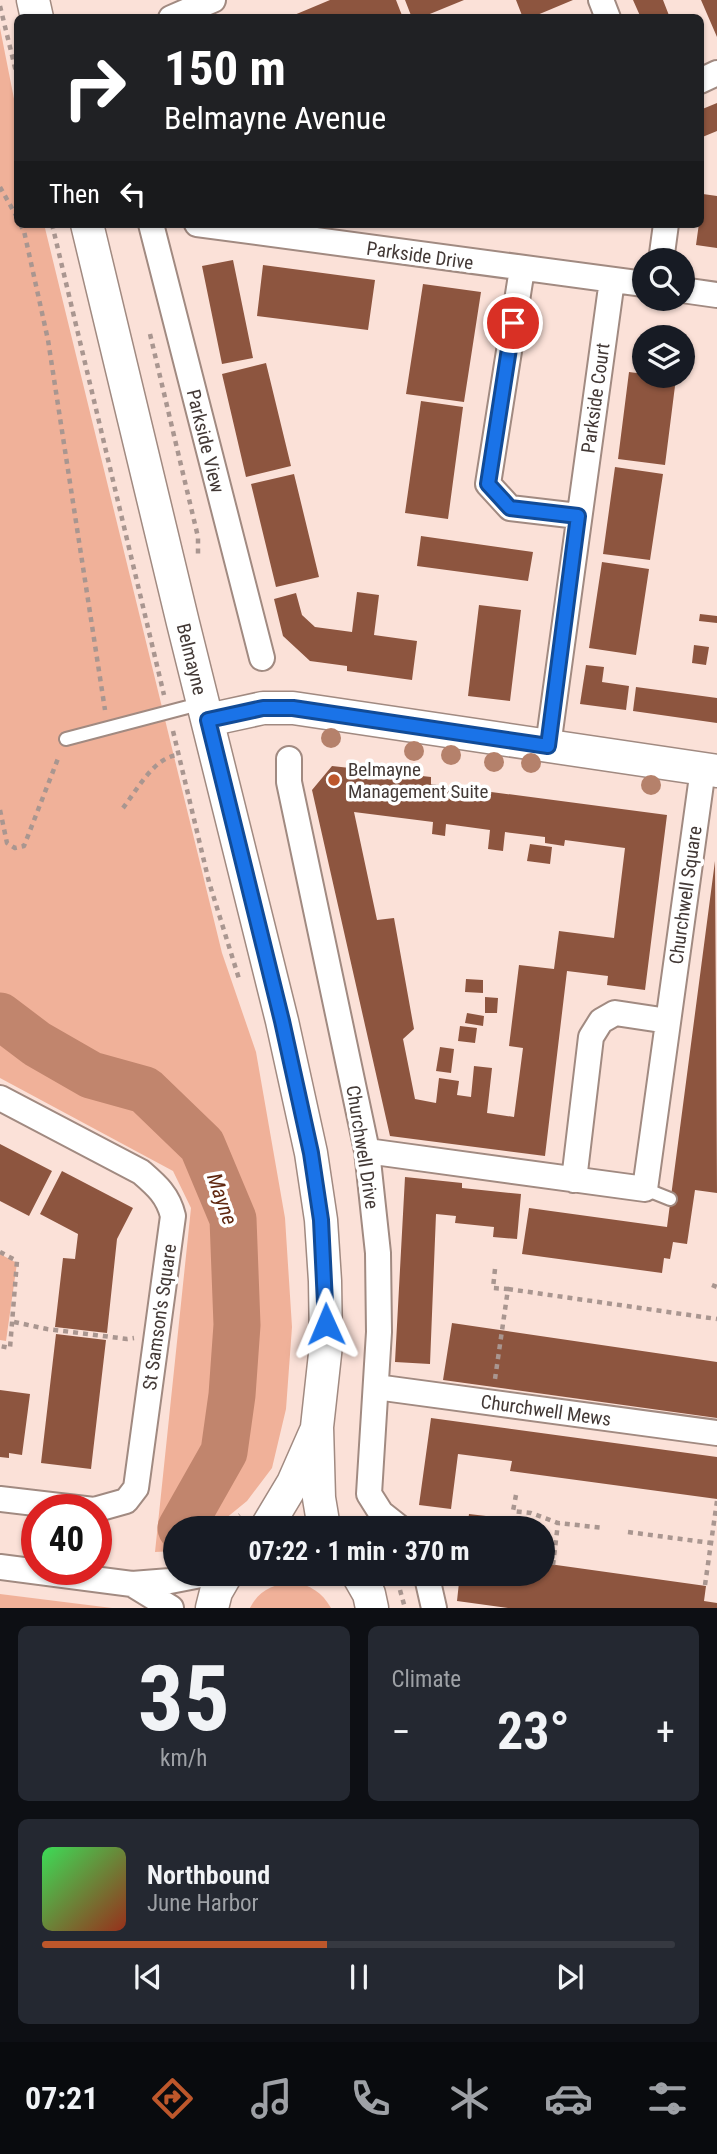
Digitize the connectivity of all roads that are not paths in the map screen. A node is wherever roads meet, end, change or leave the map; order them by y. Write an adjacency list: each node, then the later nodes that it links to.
1 (213, 0): 2 (street)
2 (180, 14)
3 (88, 228): 15 (street, Belmayne)
4 (152, 228): 14 (street, Parkside View)
5 (226, 228): 8 (street, Parkside Drive)
6 (665, 228): 7 (street)
7 (663, 248)
8 (522, 269): 9 (street, Parkside Drive); 13 (street)
9 (612, 280): 10 (street, Parkside Drive); 13 (street, Parkside Court)
10 (632, 282)
11 (695, 292): 12 (street)
12 (717, 295)
13 (578, 516): 17 (street, Parkside Court)
14 (262, 658)
15 (206, 711): 16 (lane); 17 (street); 27 (street, Belmayne)
16 (66, 739)
17 (548, 746): 19 (street)
18 (289, 759): 22 (street, Churchwell Drive)
19 (710, 770): 20 (street, Churchwell Square)
20 (668, 1021): 23 (street); 24 (street, Churchwell Square)
21 (0, 1098): 29 (street, St Samson's Square)
22 (367, 1151): 23 (street); 26 (street, Churchwell Drive)
23 (574, 1180): 24 (street)
24 (645, 1189): 25 (lane)
25 (670, 1199)
26 (376, 1387): 28 (street, Churchwell Mews); 32 (street, Churchwell Drive)
27 (317, 1427): 30 (street, Belmayne); 31 (street, Belmayne)
28 (717, 1433)
29 (0, 1499)
30 (260, 1516)
31 (322, 1516)
32 (385, 1516)
33 (0, 1567): 35 (street)
34 (163, 1582): 35 (street)
35 (132, 1584): 39 (street)
36 (220, 1586): 40 (street)
37 (364, 1586): 41 (street)
38 (429, 1586): 42 (street)
39 (170, 1608)
40 (212, 1608)
41 (372, 1608)
42 (434, 1608)

